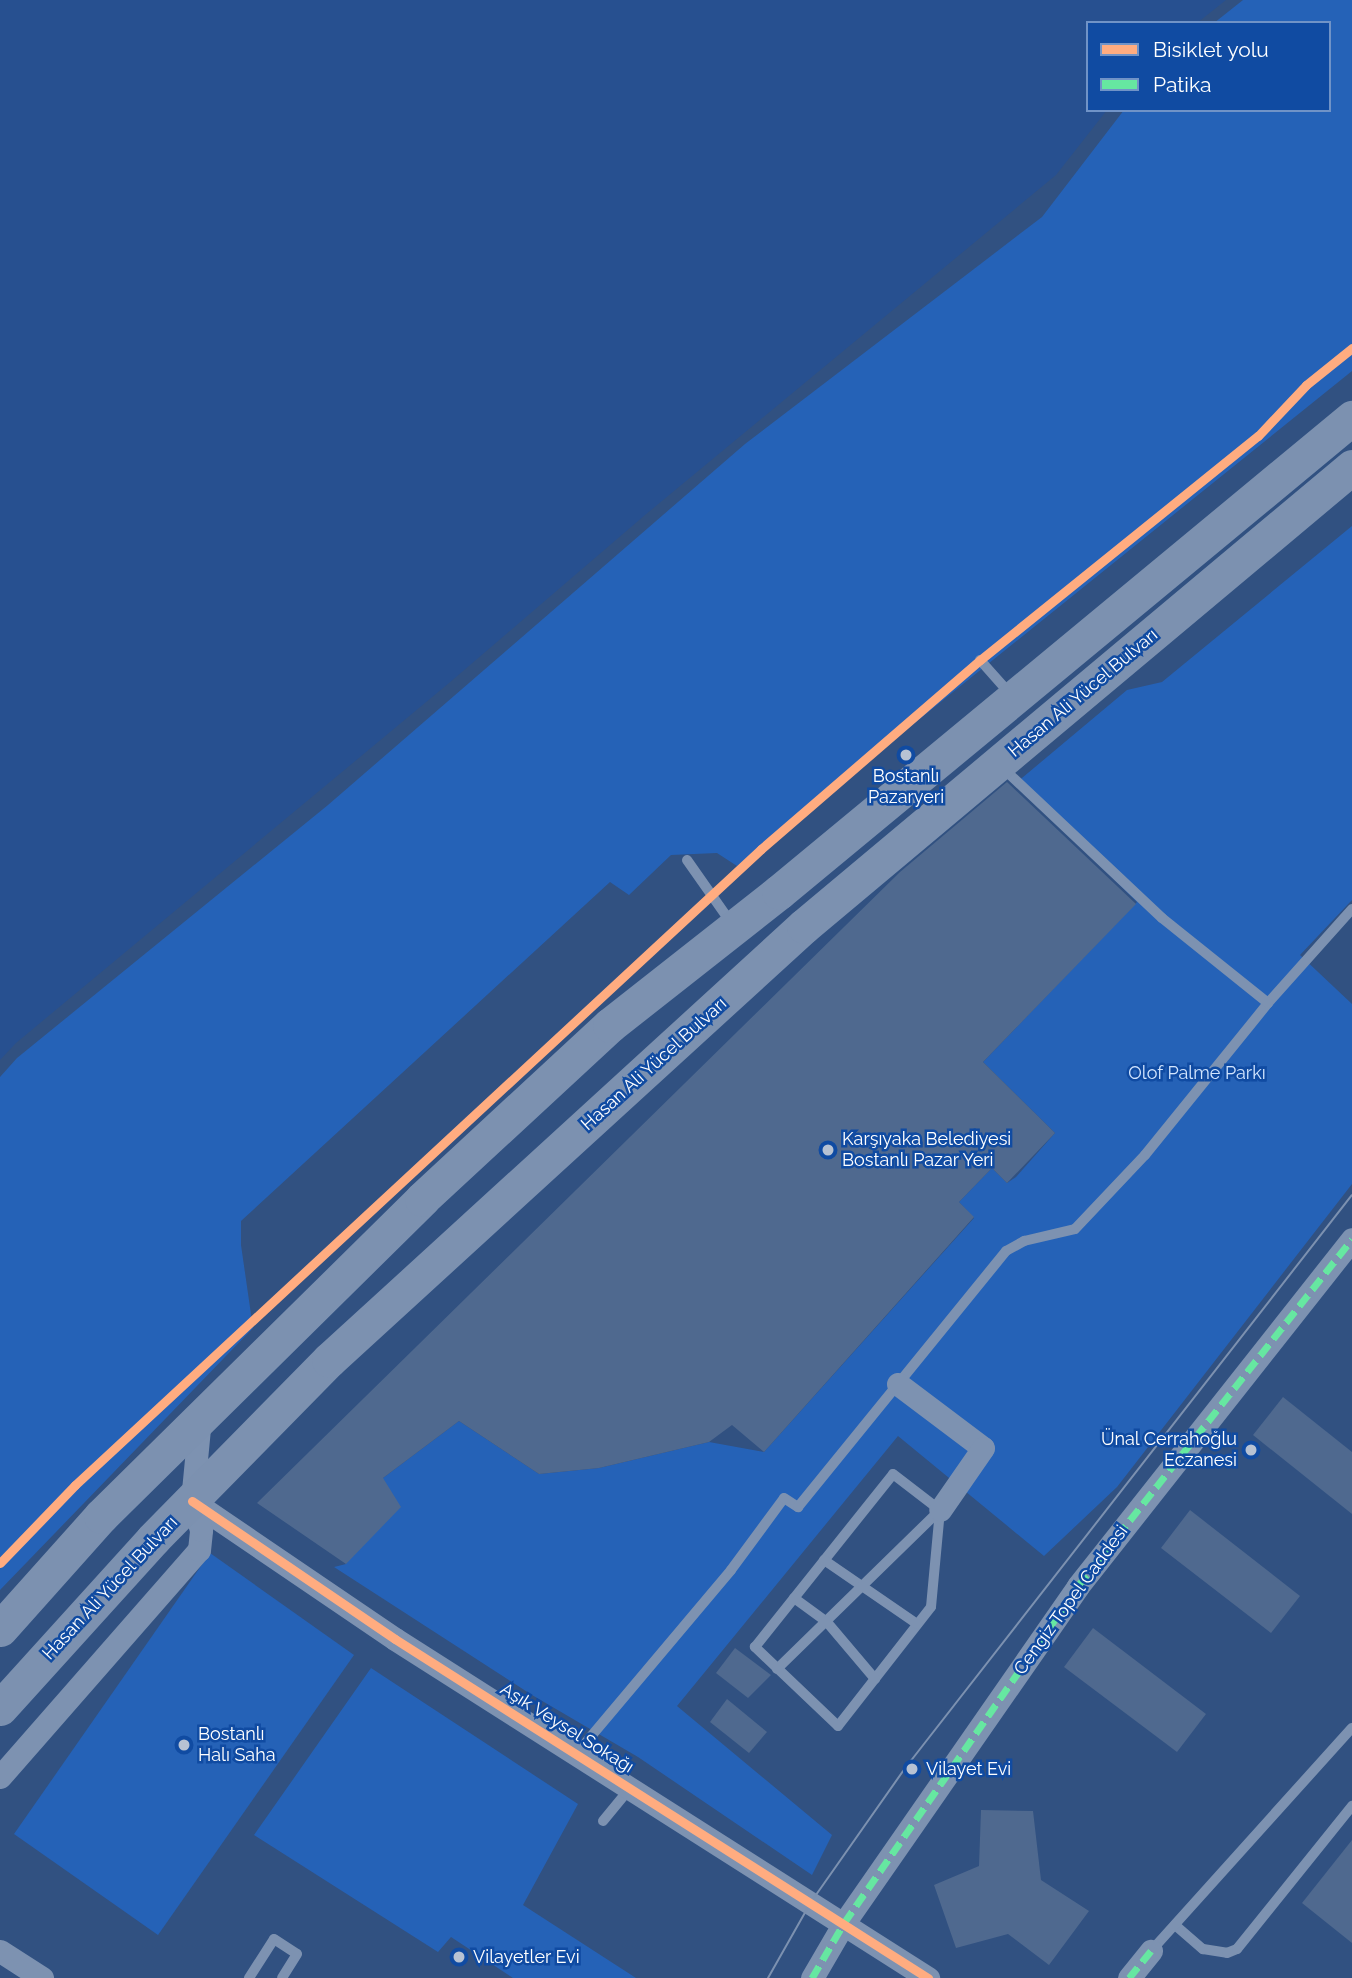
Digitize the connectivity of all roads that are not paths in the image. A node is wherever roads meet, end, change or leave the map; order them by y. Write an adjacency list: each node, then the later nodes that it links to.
1 (1352, 418): 4 (main road)
2 (1352, 467): 5 (main road, Hasan Ali Yücel Bulvarı)
3 (980, 660): 4 (lane)
4 (1013, 698): 8 (main road)
5 (998, 764): 9 (lane); 13 (main road, Hasan Ali Yücel Bulvarı)
6 (687, 860): 8 (lane)
7 (1352, 909): 9 (lane)
8 (734, 927): 12 (main road)
9 (1268, 1003): 11 (lane)
10 (1352, 1239): 30 (street, Cengiz Topel Caddesi)
11 (898, 1384): 14 (street); 25 (lane)
12 (200, 1418): 13 (street); 20 (main road)
13 (192, 1501): 23 (main road, Hasan Ali Yücel Bulvarı); 25 (street, Aşık Veysel Sokağı); 26 (street)
14 (940, 1510): 15 (lane); 16 (lane); 19 (lane)
15 (824, 1560): 16 (lane); 17 (lane)
16 (861, 1587): 18 (lane); 19 (lane)
17 (794, 1598): 18 (lane); 21 (lane)
18 (826, 1621): 21 (lane); 22 (lane)
19 (917, 1624): 22 (lane)
20 (0, 1629)
21 (777, 1669): 22 (lane)
22 (875, 1679)
23 (0, 1708)
24 (1352, 1728): 31 (lane)
25 (577, 1753): 27 (street, Aşık Veysel Sokağı)
26 (0, 1777)
27 (631, 1787): 29 (lane); 30 (street, Aşık Veysel Sokağı)
28 (1352, 1806): 31 (lane)
29 (603, 1821)
30 (844, 1923): 37 (street, Cengiz Topel Caddesi); 38 (street, Aşık Veysel Sokağı)
31 (1175, 1924): 33 (lane)
32 (0, 1951): 34 (street)
33 (1151, 1951): 39 (street)
34 (41, 1978)
35 (248, 1978): 36 (lane)
36 (282, 1978)
37 (813, 1978)
38 (928, 1978)
39 (1129, 1978)

